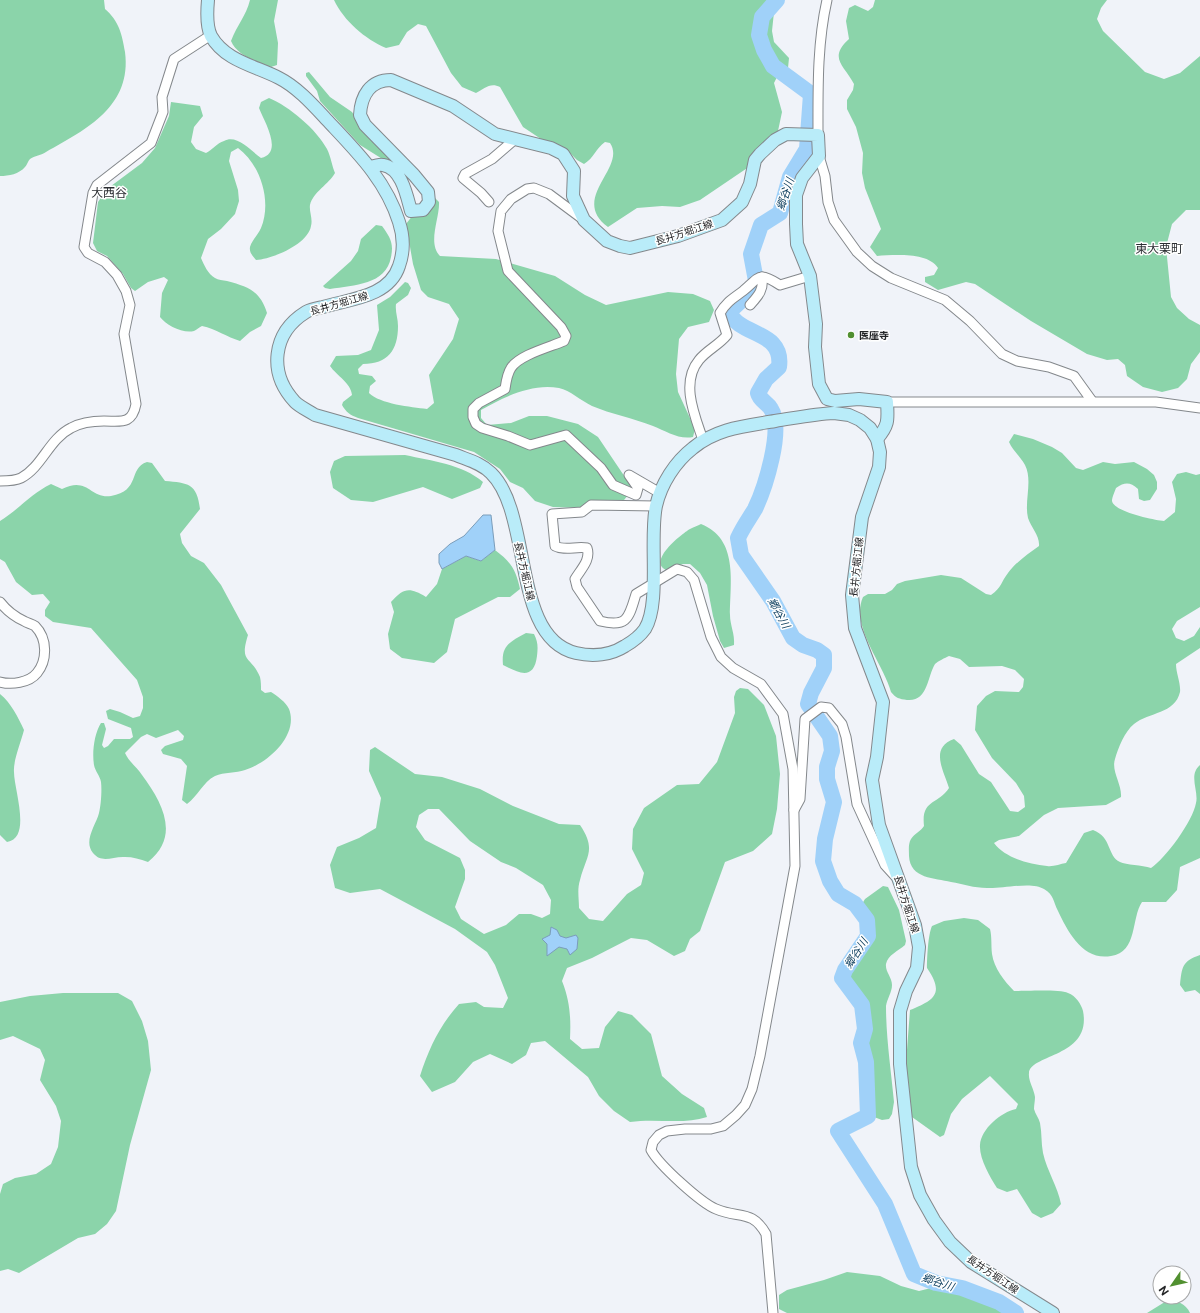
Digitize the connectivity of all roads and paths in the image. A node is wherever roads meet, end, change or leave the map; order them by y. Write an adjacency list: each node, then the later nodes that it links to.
1 (208, 0): 3 (main road, 長井方堀江線)
2 (827, 0): 4 (street)
3 (211, 35): 7 (main road, 長井方堀江線); 20 (street)
4 (815, 135): 6 (main road); 10 (main road, 長井方堀江線)
5 (514, 140): 8 (street); 9 (main road, 長井方堀江線); 10 (main road, 長井方堀江線)
6 (819, 156): 12 (main road); 16 (street)
7 (371, 167): 9 (main road); 11 (main road, 長井方堀江線)
8 (489, 202)
9 (411, 211): 11 (main road, 長井方堀江線)
10 (584, 220): 21 (street)
11 (400, 223): 23 (main road, 長井方堀江線)
12 (810, 276): 13 (street); 15 (main road)
13 (762, 277): 14 (street); 19 (street)
14 (750, 305)
15 (888, 402): 16 (street); 18 (main road)
16 (1092, 402): 17 (street)
17 (1200, 408)
18 (877, 439): 19 (main road, 長井方堀江線); 27 (main road, 長井方堀江線)
19 (703, 440): 21 (main road, 長井方堀江線)
20 (0, 481)
21 (660, 493): 22 (main road, 長井方堀江線)
22 (656, 506): 23 (main road, 長井方堀江線); 23 (street)
23 (653, 584): 26 (street)
24 (0, 602): 25 (street)
25 (0, 682)
26 (794, 811): 27 (street); 28 (street)
27 (899, 880): 29 (main road, 長井方堀江線)
28 (773, 1313)
29 (1053, 1313)

